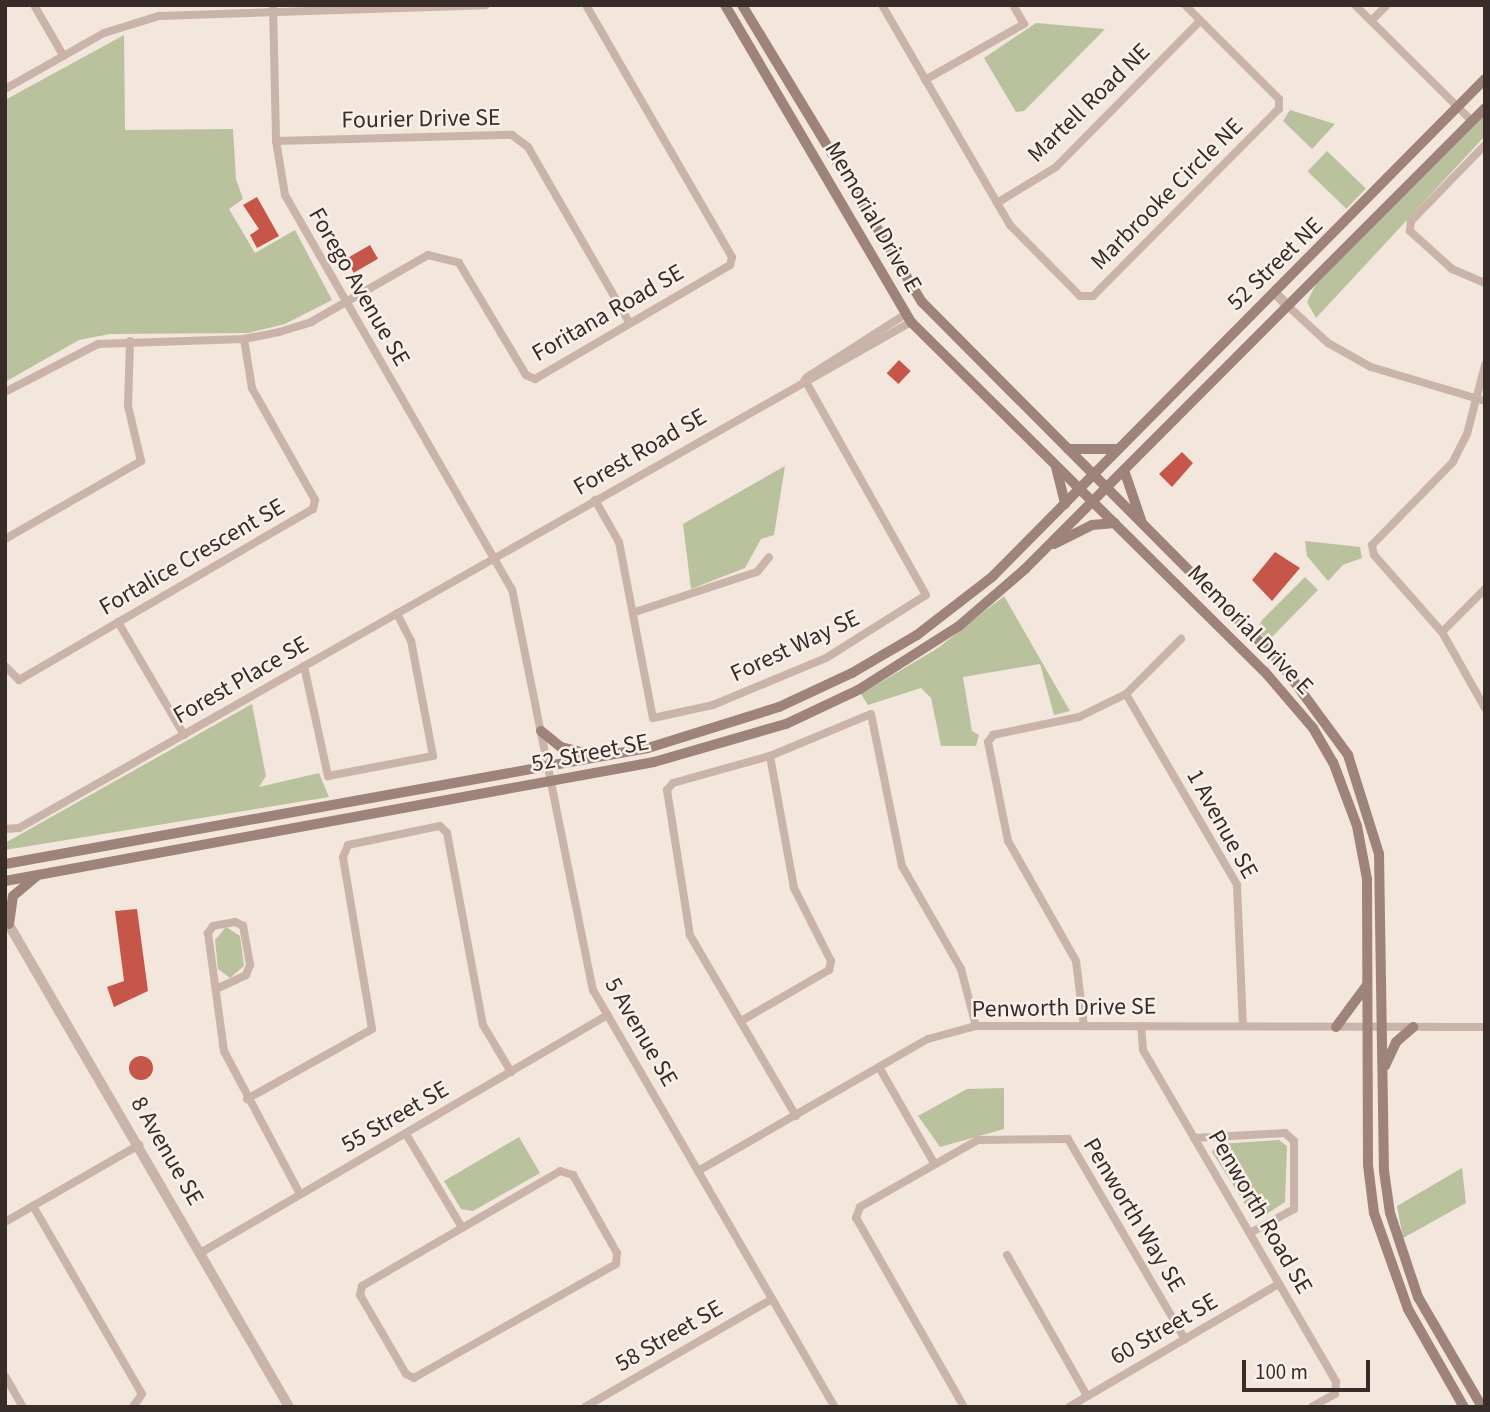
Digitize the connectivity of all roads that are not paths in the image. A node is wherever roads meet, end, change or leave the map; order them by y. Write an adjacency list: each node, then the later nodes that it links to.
1 (34, 5): 17 (street)
2 (157, 5): 14 (street)
3 (486, 5): 13 (street)
4 (586, 5): 32 (street, Foritana Road SE)
5 (725, 5): 31 (main road, Memorial Drive E)
6 (742, 5): 39 (main road, Memorial Drive E)
7 (882, 5): 19 (street, Marbrooke Circle NE)
8 (1013, 5): 19 (street)
9 (1185, 5): 15 (street, Marbrooke Circle NE)
10 (1354, 5): 16 (street)
11 (1387, 5): 16 (street)
12 (273, 8): 13 (street); 14 (street); 24 (street, Forego Avenue SE)
13 (393, 8)
14 (159, 16): 17 (street)
15 (1200, 21): 26 (street, Martell Road NE); 26 (street, Marbrooke Circle NE)
16 (1371, 21): 21 (street)
17 (63, 55): 20 (street)
18 (1485, 79): 21 (main road, 52 Street NE)
19 (925, 80): 26 (street, Marbrooke Circle NE)
20 (5, 89)
21 (1458, 107): 23 (street); 28 (main road, 52 Street NE)
22 (1485, 108): 23 (main road, 52 Street NE)
23 (1472, 121): 30 (main road, 52 Street NE)
24 (276, 141): 29 (street, Forego Avenue SE); 32 (street, Fourier Drive SE)
25 (1484, 146): 27 (street)
26 (997, 203)
27 (1485, 284)
28 (1275, 293): 30 (street); 40 (main road, 52 Street NE)
29 (345, 302): 32 (street, Foritana Road SE); 33 (street, Foritana Road SE); 53 (street, Forego Avenue SE)
30 (1289, 307): 38 (street); 42 (main road, 52 Street NE)
31 (909, 318): 36 (street, Forest Road SE); 41 (main road, Memorial Drive E)
32 (629, 322)
33 (244, 339): 34 (street, Foritana Road SE); 58 (street, Fortalice Crescent SE)
34 (130, 341): 37 (street, Foritana Road SE); 51 (street)
35 (1485, 365): 38 (street)
36 (805, 380): 46 (street, Forest Road SE); 56 (street, Forest Way SE)
37 (5, 392)
38 (1480, 400): 59 (street)
39 (1068, 449): 40 (main road); 43 (main road, Memorial Drive E)
40 (1118, 449): 43 (main road, 52 Street NE)
41 (1053, 461): 44 (main road, Memorial Drive E); 48 (main road)
42 (1124, 470): 45 (main road, 52 Street NE); 50 (main road)
43 (1093, 477): 44 (main road, 52 Street SE); 45 (main road, Memorial Drive E)
44 (1082, 488): 47 (main road, Memorial Drive E); 48 (main road, 52 Street SE)
45 (1104, 489): 47 (main road, 52 Street SE); 50 (main road, Memorial Drive E)
46 (595, 500): 53 (street, Forest Road SE); 56 (street, Forest Way SE)
47 (1093, 500): 49 (main road, Memorial Drive E); 52 (main road, 52 Street SE)
48 (1065, 504): 68 (main road, 52 Street SE)
49 (1115, 523): 52 (main road); 78 (main road, Memorial Drive E)
50 (1143, 527): 87 (main road, Memorial Drive E)
51 (5, 539)
52 (1048, 547): 70 (main road, 52 Street SE)
53 (494, 557): 57 (street, Forest Place SE); 65 (street, 5 Avenue SE)
54 (769, 557): 56 (street)
55 (1485, 589): 59 (street)
56 (635, 612)
57 (397, 613): 62 (street, Forest Place SE); 62 (street)
58 (118, 622): 61 (street, Fortalice Crescent SE); 66 (street)
59 (1442, 632): 64 (street)
60 (1181, 639): 63 (street)
61 (5, 666)
62 (304, 666): 66 (street, Forest Place SE)
63 (1126, 694): 83 (street); 85 (street, 1 Avenue SE)
64 (1485, 708)
65 (541, 731): 68 (main road); 69 (street, 5 Avenue SE)
66 (184, 735): 71 (street, Forest Place SE)
67 (771, 756): 81 (street); 81 (street); 82 (street)
68 (604, 757): 69 (main road, 52 Street SE)
69 (548, 767): 70 (street, 5 Avenue SE); 73 (main road, 52 Street SE)
70 (550, 781): 75 (main road, 52 Street SE); 80 (street, 5 Avenue SE)
71 (5, 830)
72 (5, 857): 73 (main road)
73 (20, 861): 74 (main road, 52 Street SE)
74 (5, 864)
75 (41, 874): 76 (main road, 52 Street SE); 77 (main road)
76 (5, 881)
77 (7, 921): 98 (street, 8 Avenue SE)
78 (1367, 985): 86 (main road); 90 (main road, Memorial Drive E)
79 (216, 989): 79 (street); 94 (street)
80 (608, 1015): 93 (street, 55 Street SE); 100 (street, 5 Avenue SE)
81 (741, 1021): 95 (street)
82 (976, 1026): 83 (street, Penworth Drive SE); 91 (street, Penworth Drive SE)
83 (1084, 1026): 84 (street, Penworth Drive SE)
84 (1141, 1026): 85 (street, Penworth Drive SE); 97 (street, Penworth Road SE)
85 (1242, 1026): 86 (street, Penworth Drive SE)
86 (1336, 1027): 90 (street, Penworth Drive SE)
87 (1384, 1027): 88 (street, Penworth Drive SE); 90 (street, Penworth Drive SE); 92 (main road, Memorial Drive E)
88 (1413, 1027): 89 (street, Penworth Drive SE); 92 (main road)
89 (1485, 1027)
90 (1369, 1028): 123 (main road, Memorial Drive E)
91 (879, 1067): 95 (street, Penworth Drive SE); 99 (street)
92 (1384, 1069): 124 (main road, Memorial Drive E)
93 (511, 1072): 94 (street); 96 (street, 55 Street SE)
94 (247, 1099): 101 (street)
95 (796, 1116): 100 (street, Penworth Drive SE)
96 (406, 1133): 101 (street, 55 Street SE); 104 (street)
97 (1194, 1138): 105 (street, Penworth Road SE); 105 (street)
98 (139, 1145): 102 (street); 106 (street, 8 Avenue SE)
99 (934, 1163): 110 (street, Penworth Way SE); 120 (street, Penworth Way SE)
100 (698, 1171): 109 (street, 5 Avenue SE)
101 (300, 1195): 106 (street, 55 Street SE)
102 (33, 1206): 103 (street); 115 (street)
103 (5, 1222)
104 (461, 1226): 104 (street)
105 (1250, 1234): 108 (street, Penworth Road SE)
106 (202, 1252): 116 (street, 8 Avenue SE)
107 (1007, 1255): 112 (street)
108 (1279, 1284): 110 (street, 60 Street SE); 122 (street, Penworth Road SE)
109 (772, 1299): 113 (street, 58 Street SE); 119 (street, 5 Avenue SE)
110 (1185, 1339): 112 (street, 60 Street SE)
111 (5, 1376): 114 (street)
112 (1087, 1396): 121 (street, 60 Street SE)
113 (602, 1397): 117 (street, 58 Street SE); 118 (street)
114 (23, 1407)
115 (133, 1407)
116 (289, 1407)
117 (585, 1407)
118 (607, 1407)
119 (835, 1407)
120 (964, 1407)
121 (1069, 1407)
122 (1312, 1407)
123 (1464, 1407)
124 (1482, 1407)

